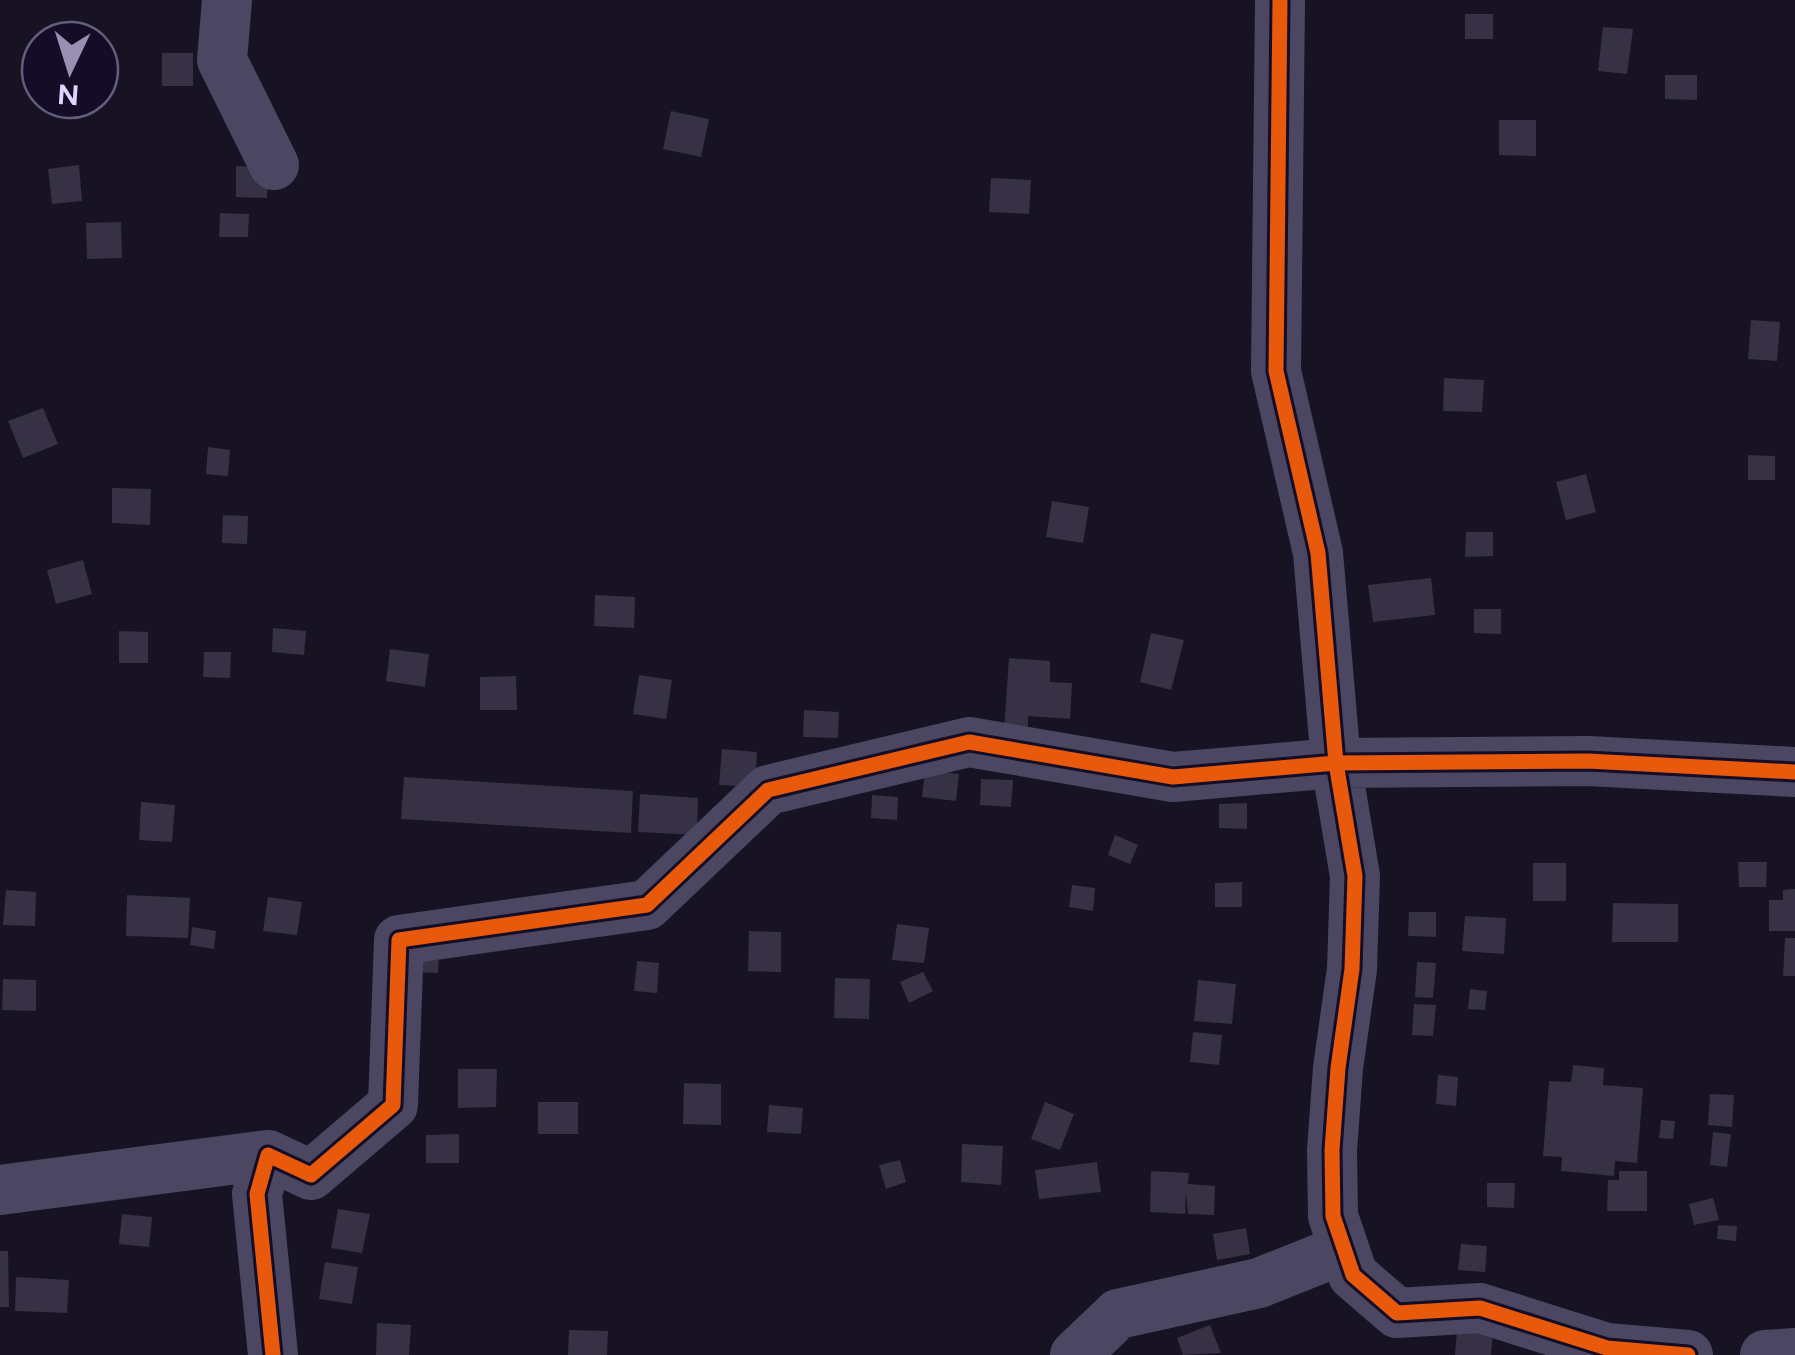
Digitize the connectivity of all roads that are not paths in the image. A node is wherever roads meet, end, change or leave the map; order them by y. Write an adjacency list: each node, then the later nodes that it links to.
1 (227, 0): 3 (street)
2 (1280, 0): 4 (street)
3 (274, 166)
4 (1336, 763): 5 (street); 6 (street); 8 (street)
5 (1795, 772)
6 (268, 1154): 7 (street); 10 (street)
7 (0, 1190)
8 (1344, 1249): 11 (street); 12 (street)
9 (1795, 1353): 13 (street)
10 (273, 1355)
11 (1074, 1355)
12 (1688, 1355)
13 (1766, 1355)

